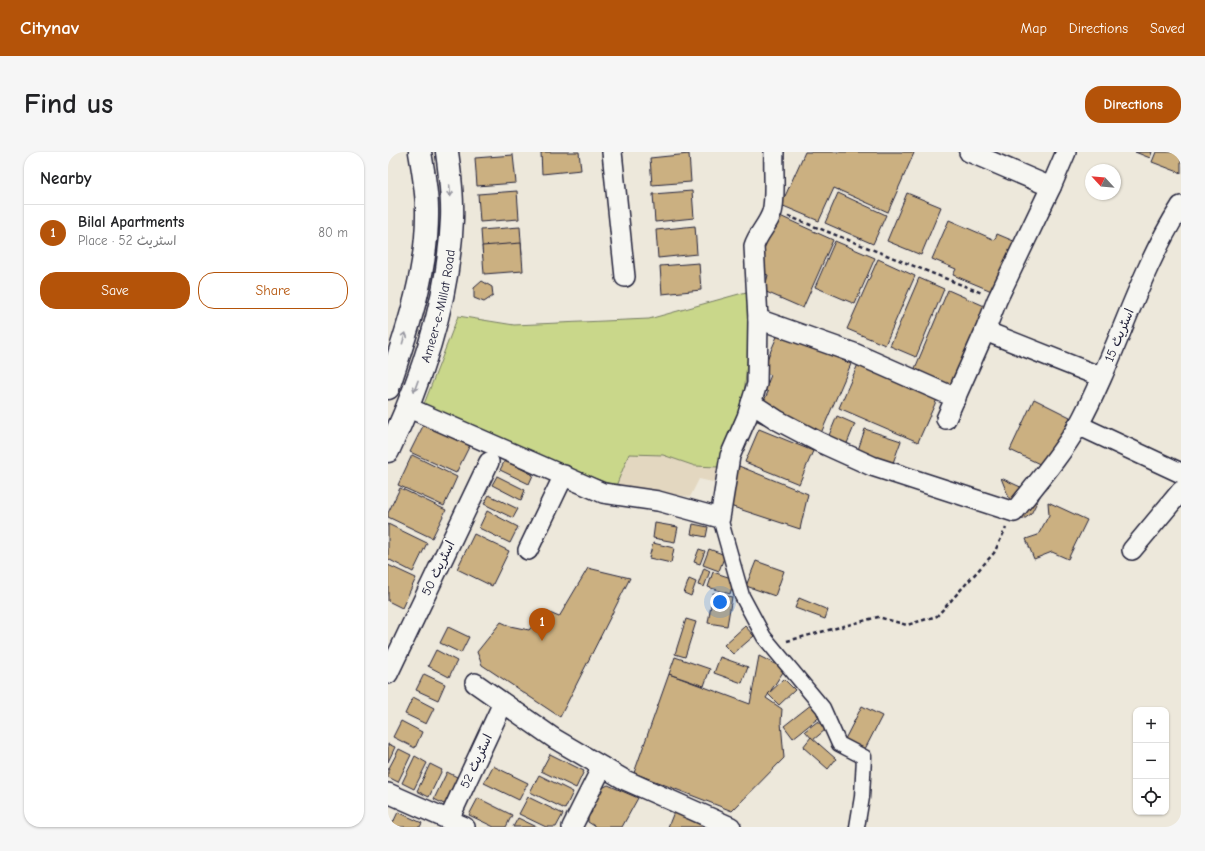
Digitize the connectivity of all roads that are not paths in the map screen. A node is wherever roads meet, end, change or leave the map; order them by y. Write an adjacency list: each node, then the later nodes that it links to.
1 (420, 152): 13 (main road, Ameer-e-Millat Road, one-way to 1)
2 (447, 152): 16 (main road, Ameer-e-Millat Road, one-way to 16)
3 (612, 152): 9 (street)
4 (774, 152): 10 (street)
5 (969, 152): 7 (street)
6 (1066, 152): 7 (street)
7 (1051, 187): 11 (street)
8 (1181, 206): 12 (street, اسٹریٹ 15)
9 (625, 277)
10 (758, 319): 14 (street); 15 (street)
11 (985, 331): 12 (street); 14 (street)
12 (1101, 377): 18 (street, اسٹریٹ 15)
13 (388, 388)
14 (956, 398): 17 (street)
15 (751, 403): 18 (street, اسٹریٹ 15); 24 (street)
16 (409, 408): 19 (main road, Ameer-e-Millat Road); 22 (street)
17 (946, 419)
18 (1078, 425): 21 (street)
19 (388, 451)
20 (489, 462): 27 (street, اسٹریٹ 50)
21 (1181, 473)
22 (564, 475): 24 (street); 25 (street)
23 (1181, 491): 26 (street)
24 (720, 518): 35 (street)
25 (528, 550)
26 (1132, 550)
27 (388, 674)
28 (474, 683): 29 (street)
29 (502, 703): 30 (street); 32 (street, اسٹریٹ 52)
30 (602, 767): 33 (street); 34 (street)
31 (388, 793): 32 (street)
32 (457, 823)
33 (572, 827)
34 (731, 827)
35 (858, 827)

